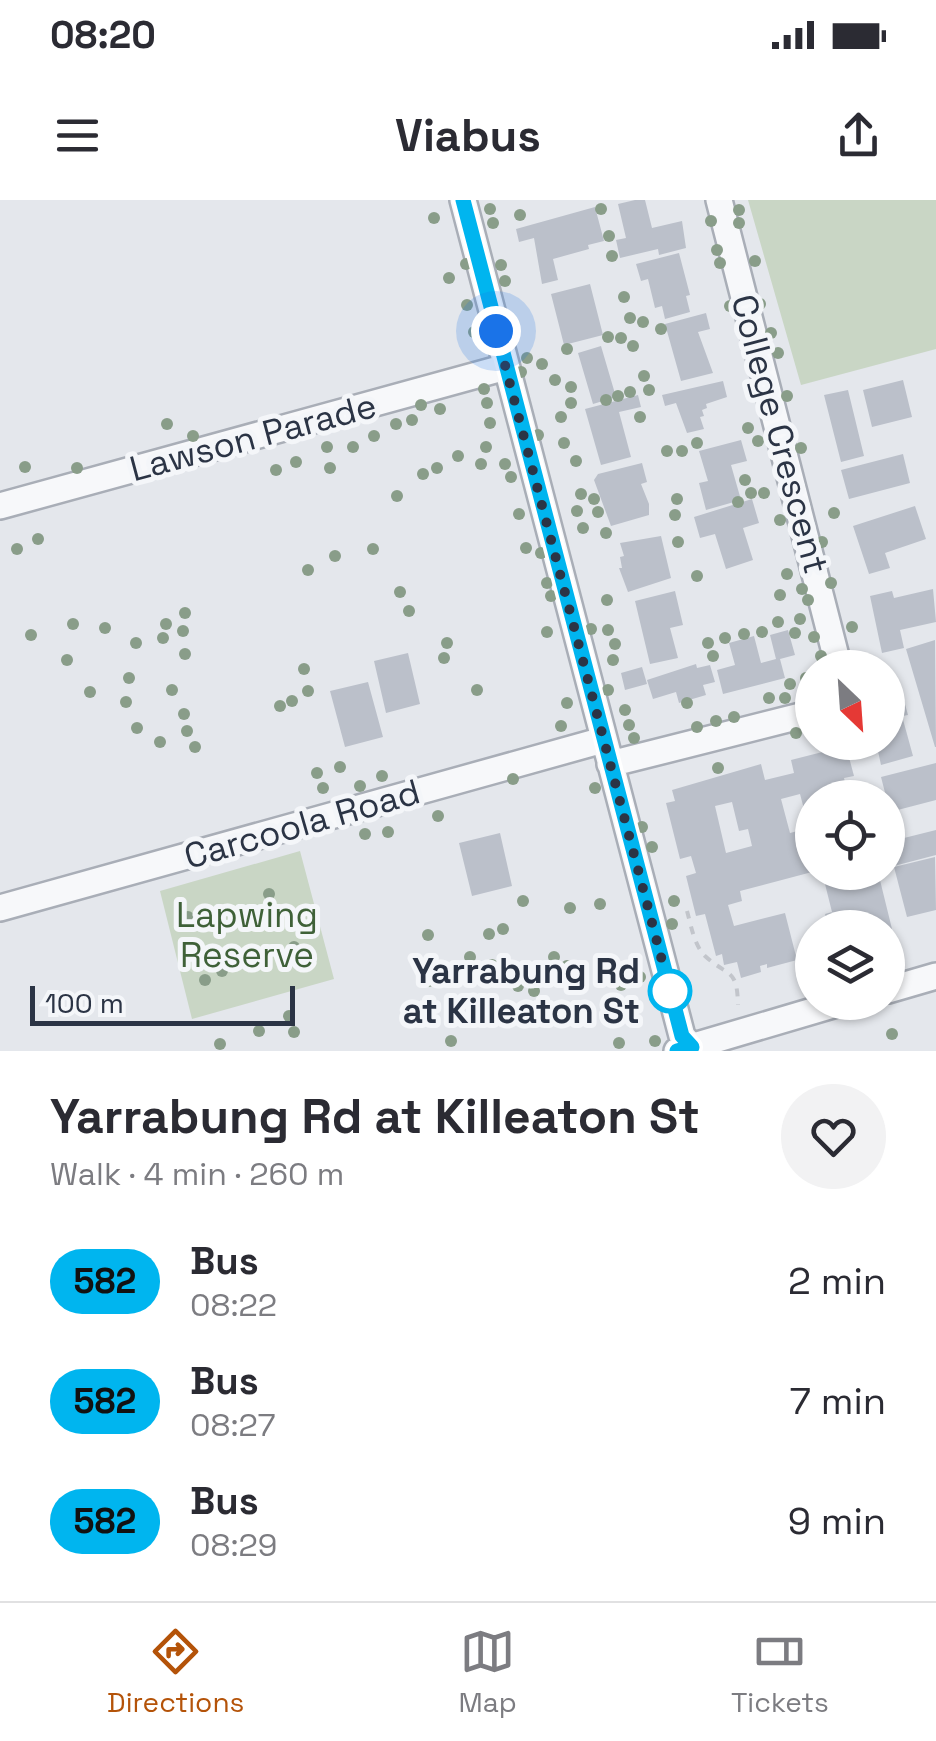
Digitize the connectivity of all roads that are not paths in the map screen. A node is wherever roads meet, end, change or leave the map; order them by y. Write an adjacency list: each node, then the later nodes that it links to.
1 (462, 200): 3 (street)
2 (719, 200): 5 (street, College Crescent)
3 (506, 368): 4 (street, Lawson Parade); 7 (street)
4 (0, 506)
5 (833, 650)
6 (795, 716): 7 (street)
7 (606, 752): 8 (street, Carcoola Road); 12 (street)
8 (0, 908)
9 (936, 976): 10 (street)
10 (905, 985)
11 (795, 1017): 12 (street)
12 (688, 1050)

